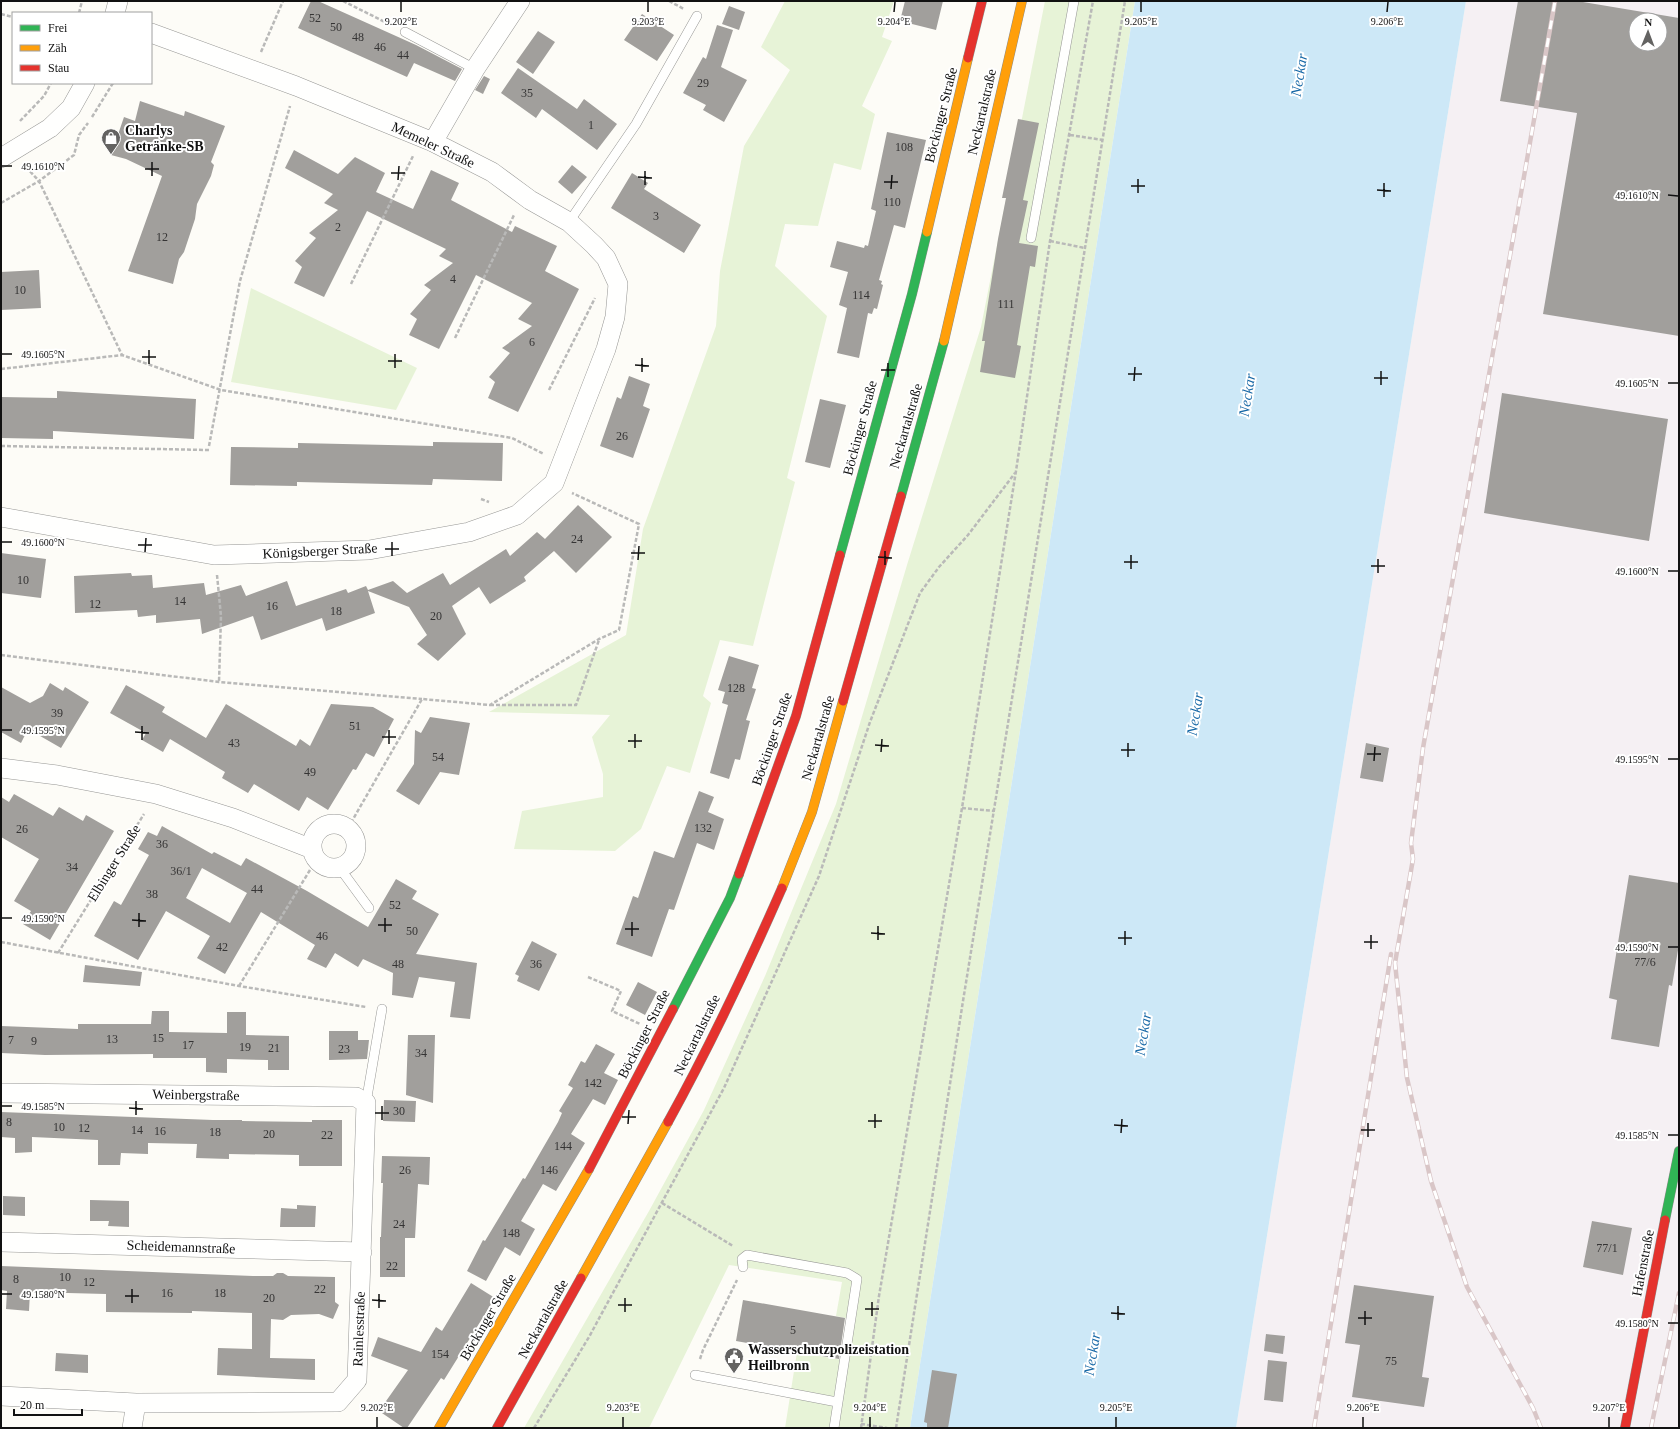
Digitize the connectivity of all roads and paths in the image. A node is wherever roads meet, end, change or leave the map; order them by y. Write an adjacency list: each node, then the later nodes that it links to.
1 (82, 1): 11 (path)
2 (118, 1): 12 (street)
3 (283, 1): 19 (path)
4 (343, 1): 16 (path)
5 (520, 1): 18 (street)
6 (982, 1): 70 (main road, Böckinger Straße)
7 (1022, 1): 79 (main road, Neckartalstraße)
8 (1074, 1): 33 (lane)
9 (1093, 1): 25 (path)
10 (1125, 1): 27 (path)
11 (79, 12)
12 (115, 12)
13 (1, 14): 15 (path)
14 (697, 16): 32 (lane)
15 (12, 17)
16 (405, 32): 18 (lane)
17 (152, 33): 19 (street, Memeler Straße)
18 (475, 68): 26 (street)
19 (253, 71): 23 (street, Memeler Straße)
20 (50, 84): 24 (path)
21 (84, 84): 28 (street)
22 (112, 84): 29 (path)
23 (296, 86): 26 (street, Memeler Straße); 42 (path)
24 (17, 123)
25 (1070, 135): 27 (path); 34 (path)
26 (428, 140): 30 (street, Memeler Straße); 37 (path)
27 (1103, 140): 35 (path)
28 (7, 154): 29 (path)
29 (39, 181): 31 (path); 40 (path)
30 (524, 195): 32 (street, Memeler Straße); 38 (path)
31 (1, 203)
32 (569, 222): 36 (street, Memeler Straße)
33 (1031, 238)
34 (1050, 241): 35 (path); 58 (path)
35 (1085, 248): 59 (path)
36 (610, 267): 39 (street, Memeler Straße); 43 (path)
37 (351, 284)
38 (454, 338)
39 (606, 349): 47 (street, Königsberger Straße)
40 (122, 355): 41 (path); 42 (path)
41 (1, 369)
42 (221, 390): 45 (path); 47 (path)
43 (548, 390)
44 (1, 446): 46 (path)
45 (209, 446)
46 (209, 450)
47 (562, 464): 48 (street, Königsberger Straße)
48 (554, 483): 50 (street, Königsberger Straße); 51 (path)
49 (1, 517): 50 (street, Königsberger Straße)
50 (214, 554): 53 (path)
51 (599, 640): 55 (path); 55 (path)
52 (1, 655): 53 (path)
53 (219, 682): 54 (path)
54 (422, 699): 55 (path); 60 (path)
55 (490, 705)
56 (1, 768): 57 (street)
57 (156, 794): 61 (street); 66 (path, Elbinger Straße)
58 (962, 808): 59 (path); 84 (path)
59 (994, 811): 92 (path)
60 (348, 828): 61 (street); 62 (street)
61 (312, 850): 62 (street)
62 (339, 867): 64 (lane)
63 (302, 880): 68 (path)
64 (369, 908)
65 (1, 942): 66 (path)
66 (58, 952): 68 (path)
67 (588, 977): 70 (path)
68 (239, 986): 69 (path)
69 (382, 1009): 72 (lane, Rainlesstraße)
70 (660, 1033): 86 (main road, Böckinger Straße)
71 (1, 1093): 72 (street, Weinbergstraße)
72 (366, 1103): 76 (street, Rainlesstraße)
73 (1679, 1151): 93 (main road, Hafenstraße)
74 (662, 1203): 77 (path)
75 (1, 1242): 76 (street, Scheidemannstraße)
76 (362, 1252): 83 (street, Rainlesstraße)
77 (747, 1255): 78 (lane); 82 (lane)
78 (743, 1268): 80 (path)
79 (534, 1365): 87 (main road, Neckartalstraße); 88 (street)
80 (695, 1375): 82 (lane)
81 (1, 1396): 83 (street, Rainlesstraße)
82 (837, 1402): 89 (lane)
83 (136, 1403): 85 (street)
84 (861, 1424): 90 (path); 91 (path)
85 (132, 1428)
86 (439, 1428)
87 (497, 1428)
88 (507, 1428)
89 (834, 1428)
90 (861, 1428)
91 (887, 1428)
92 (896, 1428)
93 (1625, 1428)

